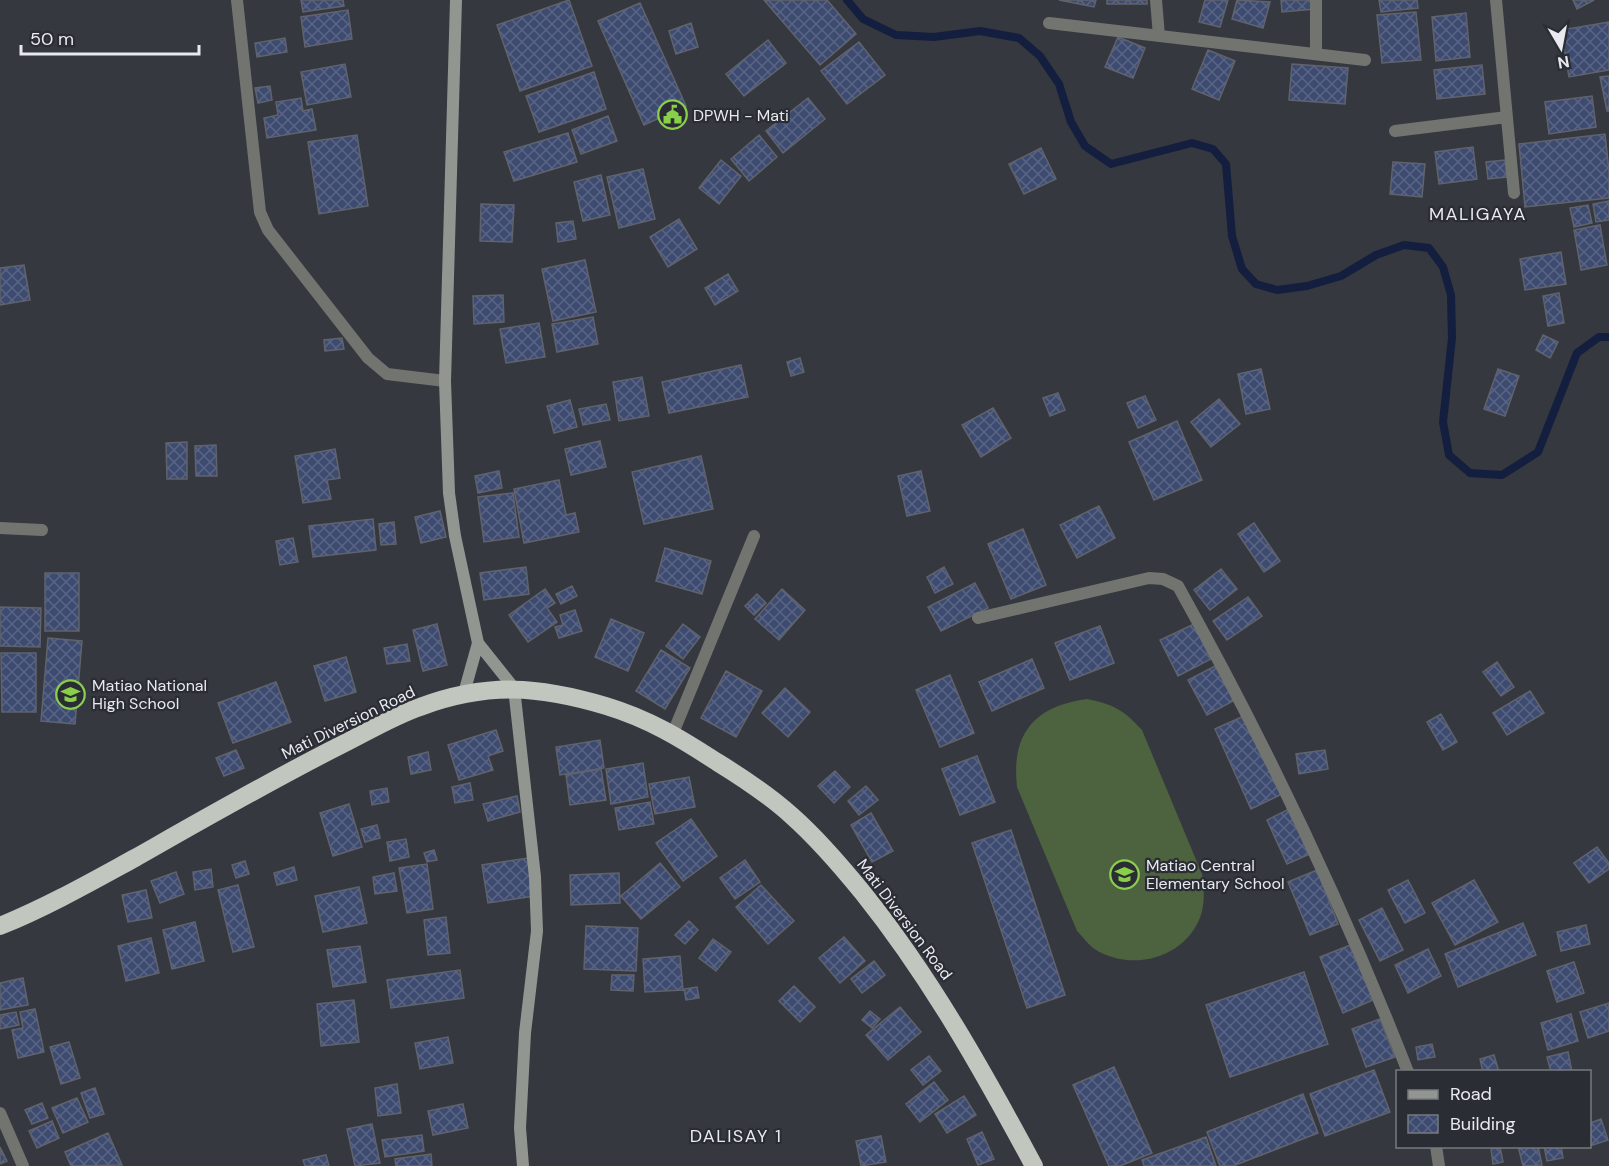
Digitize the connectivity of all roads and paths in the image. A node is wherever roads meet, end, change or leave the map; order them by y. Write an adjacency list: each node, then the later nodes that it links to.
1 (237, 0): 13 (street)
2 (456, 0): 13 (street)
3 (1156, 0): 7 (street)
4 (1316, 0): 8 (street)
5 (1496, 0): 10 (street)
6 (1049, 23): 7 (street)
7 (1159, 36): 8 (street)
8 (1316, 54): 9 (street)
9 (1365, 60)
10 (1507, 117): 11 (street); 12 (street)
11 (1395, 131)
12 (1514, 193)
13 (445, 381): 18 (street)
14 (0, 528): 15 (street)
15 (42, 530)
16 (754, 536): 21 (street)
17 (978, 618): 23 (street)
18 (478, 643): 19 (street); 20 (street)
19 (514, 688): 20 (highway, Mati Diversion Road); 21 (highway, Mati Diversion Road); 27 (street)
20 (464, 693): 22 (highway, Mati Diversion Road)
21 (673, 733): 28 (highway, Mati Diversion Road)
22 (0, 926)
23 (1408, 1070)
24 (0, 1113): 26 (street)
25 (1436, 1148): 29 (street)
26 (23, 1166)
27 (523, 1166)
28 (1034, 1166)
29 (1439, 1166)

